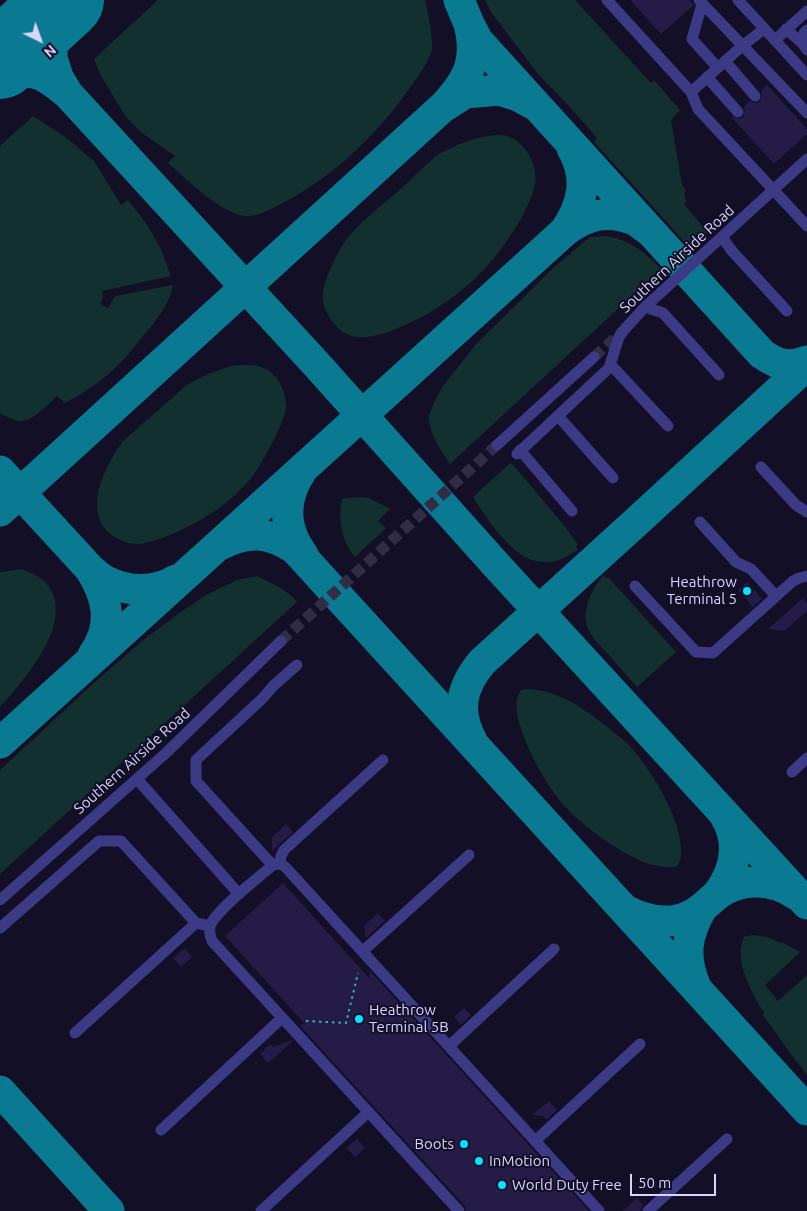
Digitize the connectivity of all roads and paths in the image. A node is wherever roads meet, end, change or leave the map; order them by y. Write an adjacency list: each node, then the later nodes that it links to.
1 (607, 0): 14 (street)
2 (738, 0): 5 (street)
3 (701, 2): 9 (street); 11 (street)
4 (807, 11): 6 (street)
5 (764, 29): 8 (street); 9 (street)
6 (786, 29): 8 (street); 10 (street)
7 (807, 30): 10 (street)
8 (775, 40): 12 (street)
9 (742, 46): 11 (street); 17 (street)
10 (805, 47)
11 (721, 64): 13 (street); 15 (street)
12 (807, 75)
13 (707, 77): 14 (street); 16 (street)
14 (691, 92): 19 (street)
15 (755, 96)
16 (738, 112)
17 (807, 114)
18 (807, 159): 19 (street, Southern Airside Road)
19 (774, 189): 20 (street); 21 (street, Southern Airside Road)
20 (807, 226)
21 (722, 237): 22 (street, Southern Airside Road); 23 (street)
22 (645, 307): 25 (street, Southern Airside Road); 26 (street)
23 (787, 311)
24 (594, 357): 29 (street)
25 (611, 365): 27 (street, Southern Airside Road); 28 (street)
26 (719, 375)
27 (558, 416): 31 (street); 32 (street, Southern Airside Road)
28 (668, 426)
29 (496, 445)
30 (761, 467): 33 (street)
31 (614, 478)
32 (572, 511)
33 (807, 512)
34 (700, 522): 37 (street)
35 (807, 576): 37 (street)
36 (635, 586): 37 (street)
37 (776, 596)
38 (280, 641): 43 (street, Southern Airside Road)
39 (296, 665): 45 (street)
40 (807, 758): 42 (street)
41 (383, 760): 45 (street)
42 (792, 772)
43 (137, 779): 46 (street); 47 (street, Southern Airside Road)
44 (468, 855): 52 (street)
45 (276, 864): 46 (street); 52 (street)
46 (239, 894): 49 (street)
47 (0, 900)
48 (196, 923): 49 (street); 50 (street); 56 (street)
49 (210, 926): 54 (street)
50 (0, 928)
51 (554, 949): 58 (street)
52 (362, 951): 58 (street)
53 (358, 973): 55 (path)
54 (282, 1018): 60 (street); 64 (street)
55 (306, 1021)
56 (75, 1033)
57 (640, 1044): 62 (street)
58 (449, 1046): 62 (street)
59 (363, 1117): 63 (street)
60 (161, 1130)
61 (727, 1139): 66 (street)
62 (535, 1141): 65 (street)
63 (261, 1211)
64 (459, 1211)
65 (599, 1211)
66 (648, 1211)

